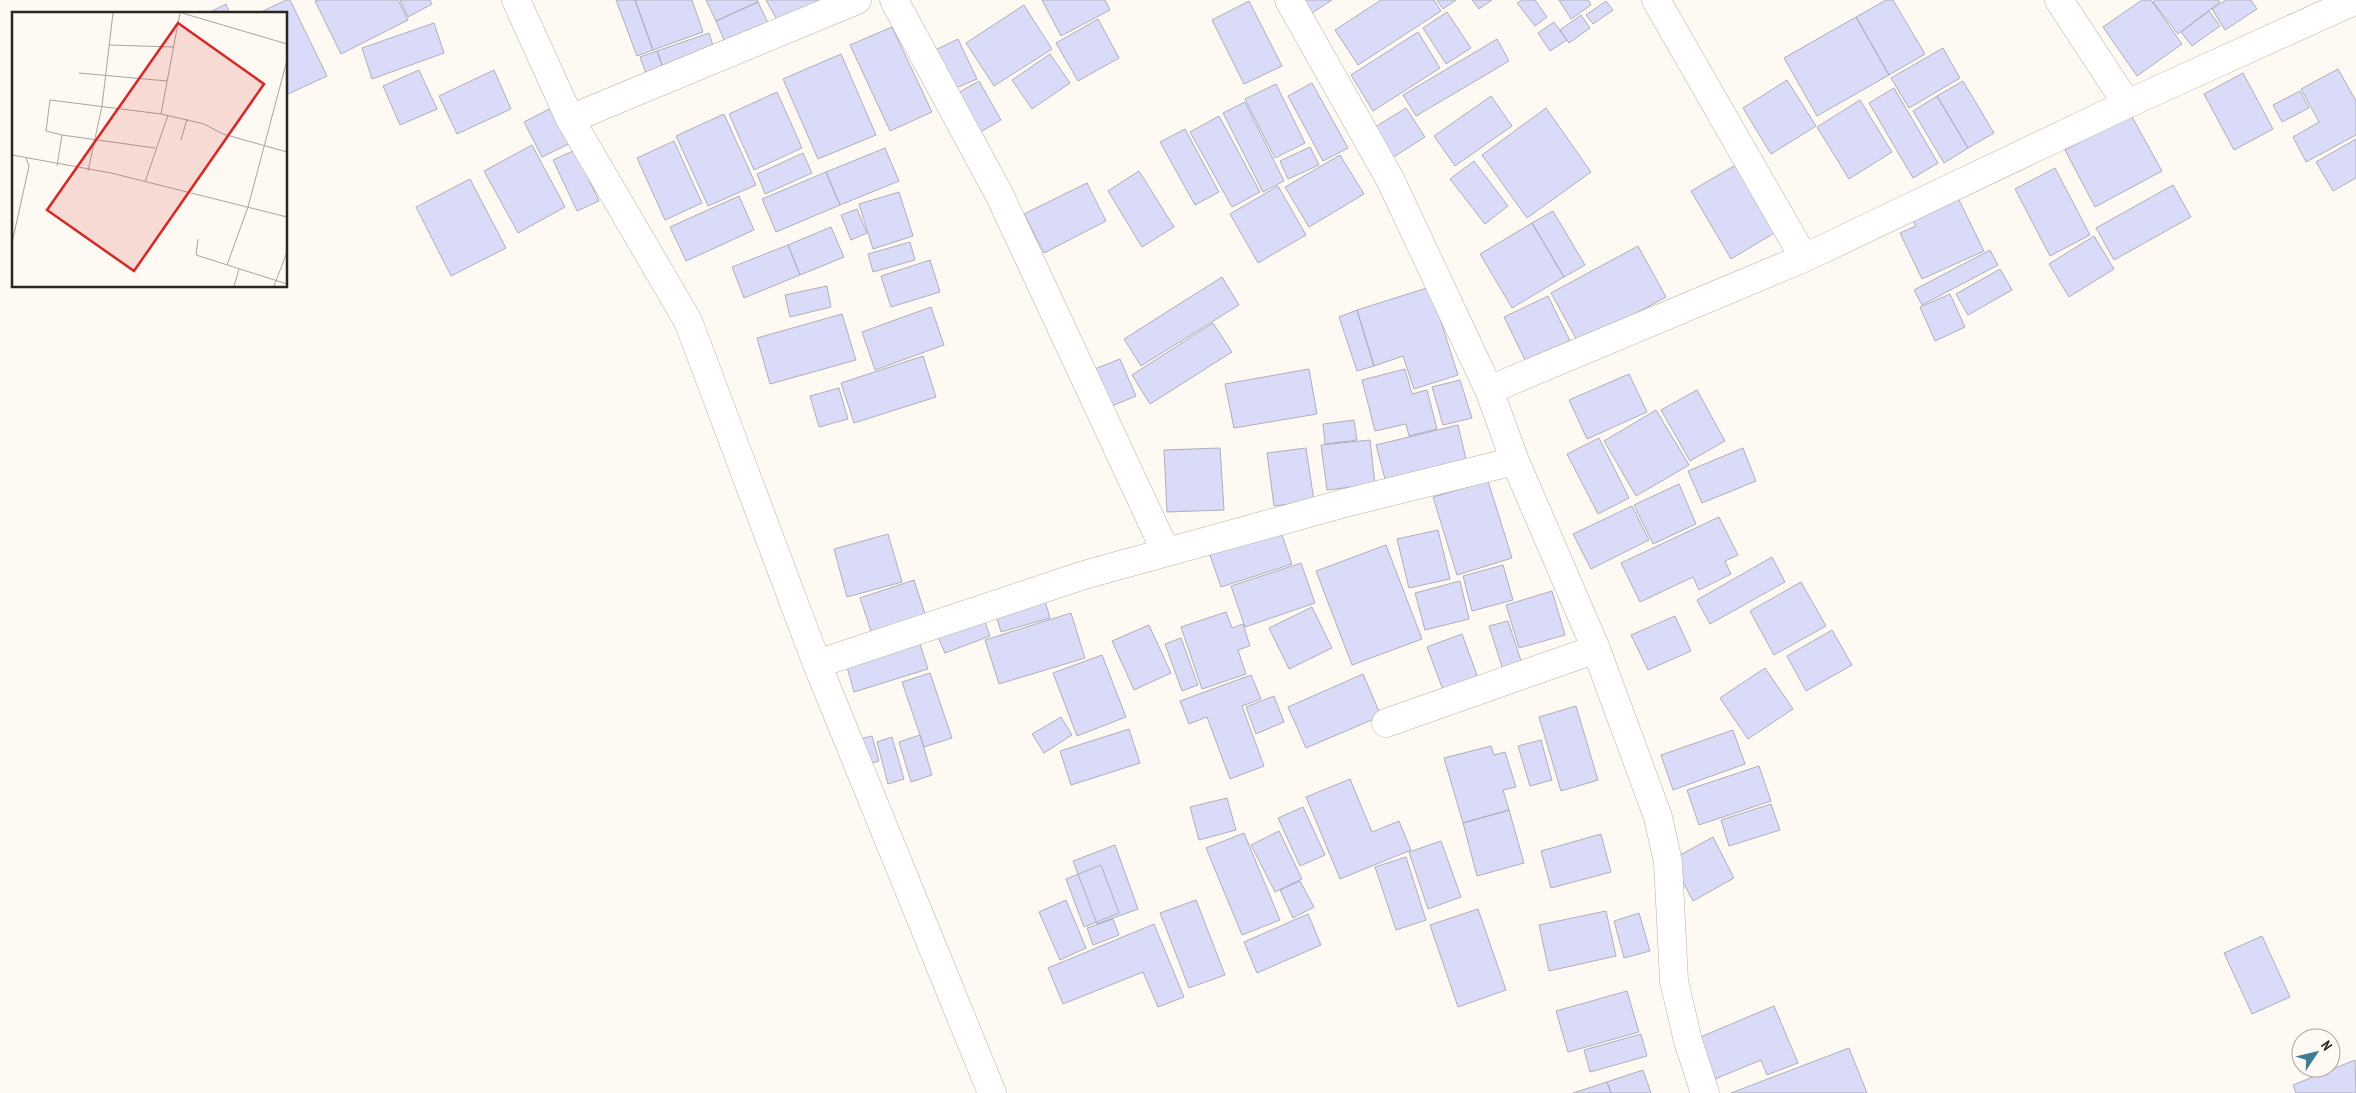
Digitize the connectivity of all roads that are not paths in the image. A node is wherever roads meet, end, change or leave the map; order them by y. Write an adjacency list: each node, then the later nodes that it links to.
1 (516, 0): 9 (street)
2 (858, 0): 9 (street)
3 (894, 0): 13 (street)
4 (1289, 0): 11 (street)
5 (1656, 0): 10 (street)
6 (2059, 0): 8 (street)
7 (2356, 0): 8 (street)
8 (2127, 104): 10 (street)
9 (570, 119): 15 (street)
10 (1804, 258): 11 (street)
11 (1489, 390): 12 (street)
12 (1515, 461): 13 (street); 14 (street)
13 (1166, 552): 15 (street)
14 (1596, 649): 16 (street); 18 (street)
15 (817, 664): 17 (street)
16 (1386, 723)
17 (992, 1093)
18 (1705, 1093)

